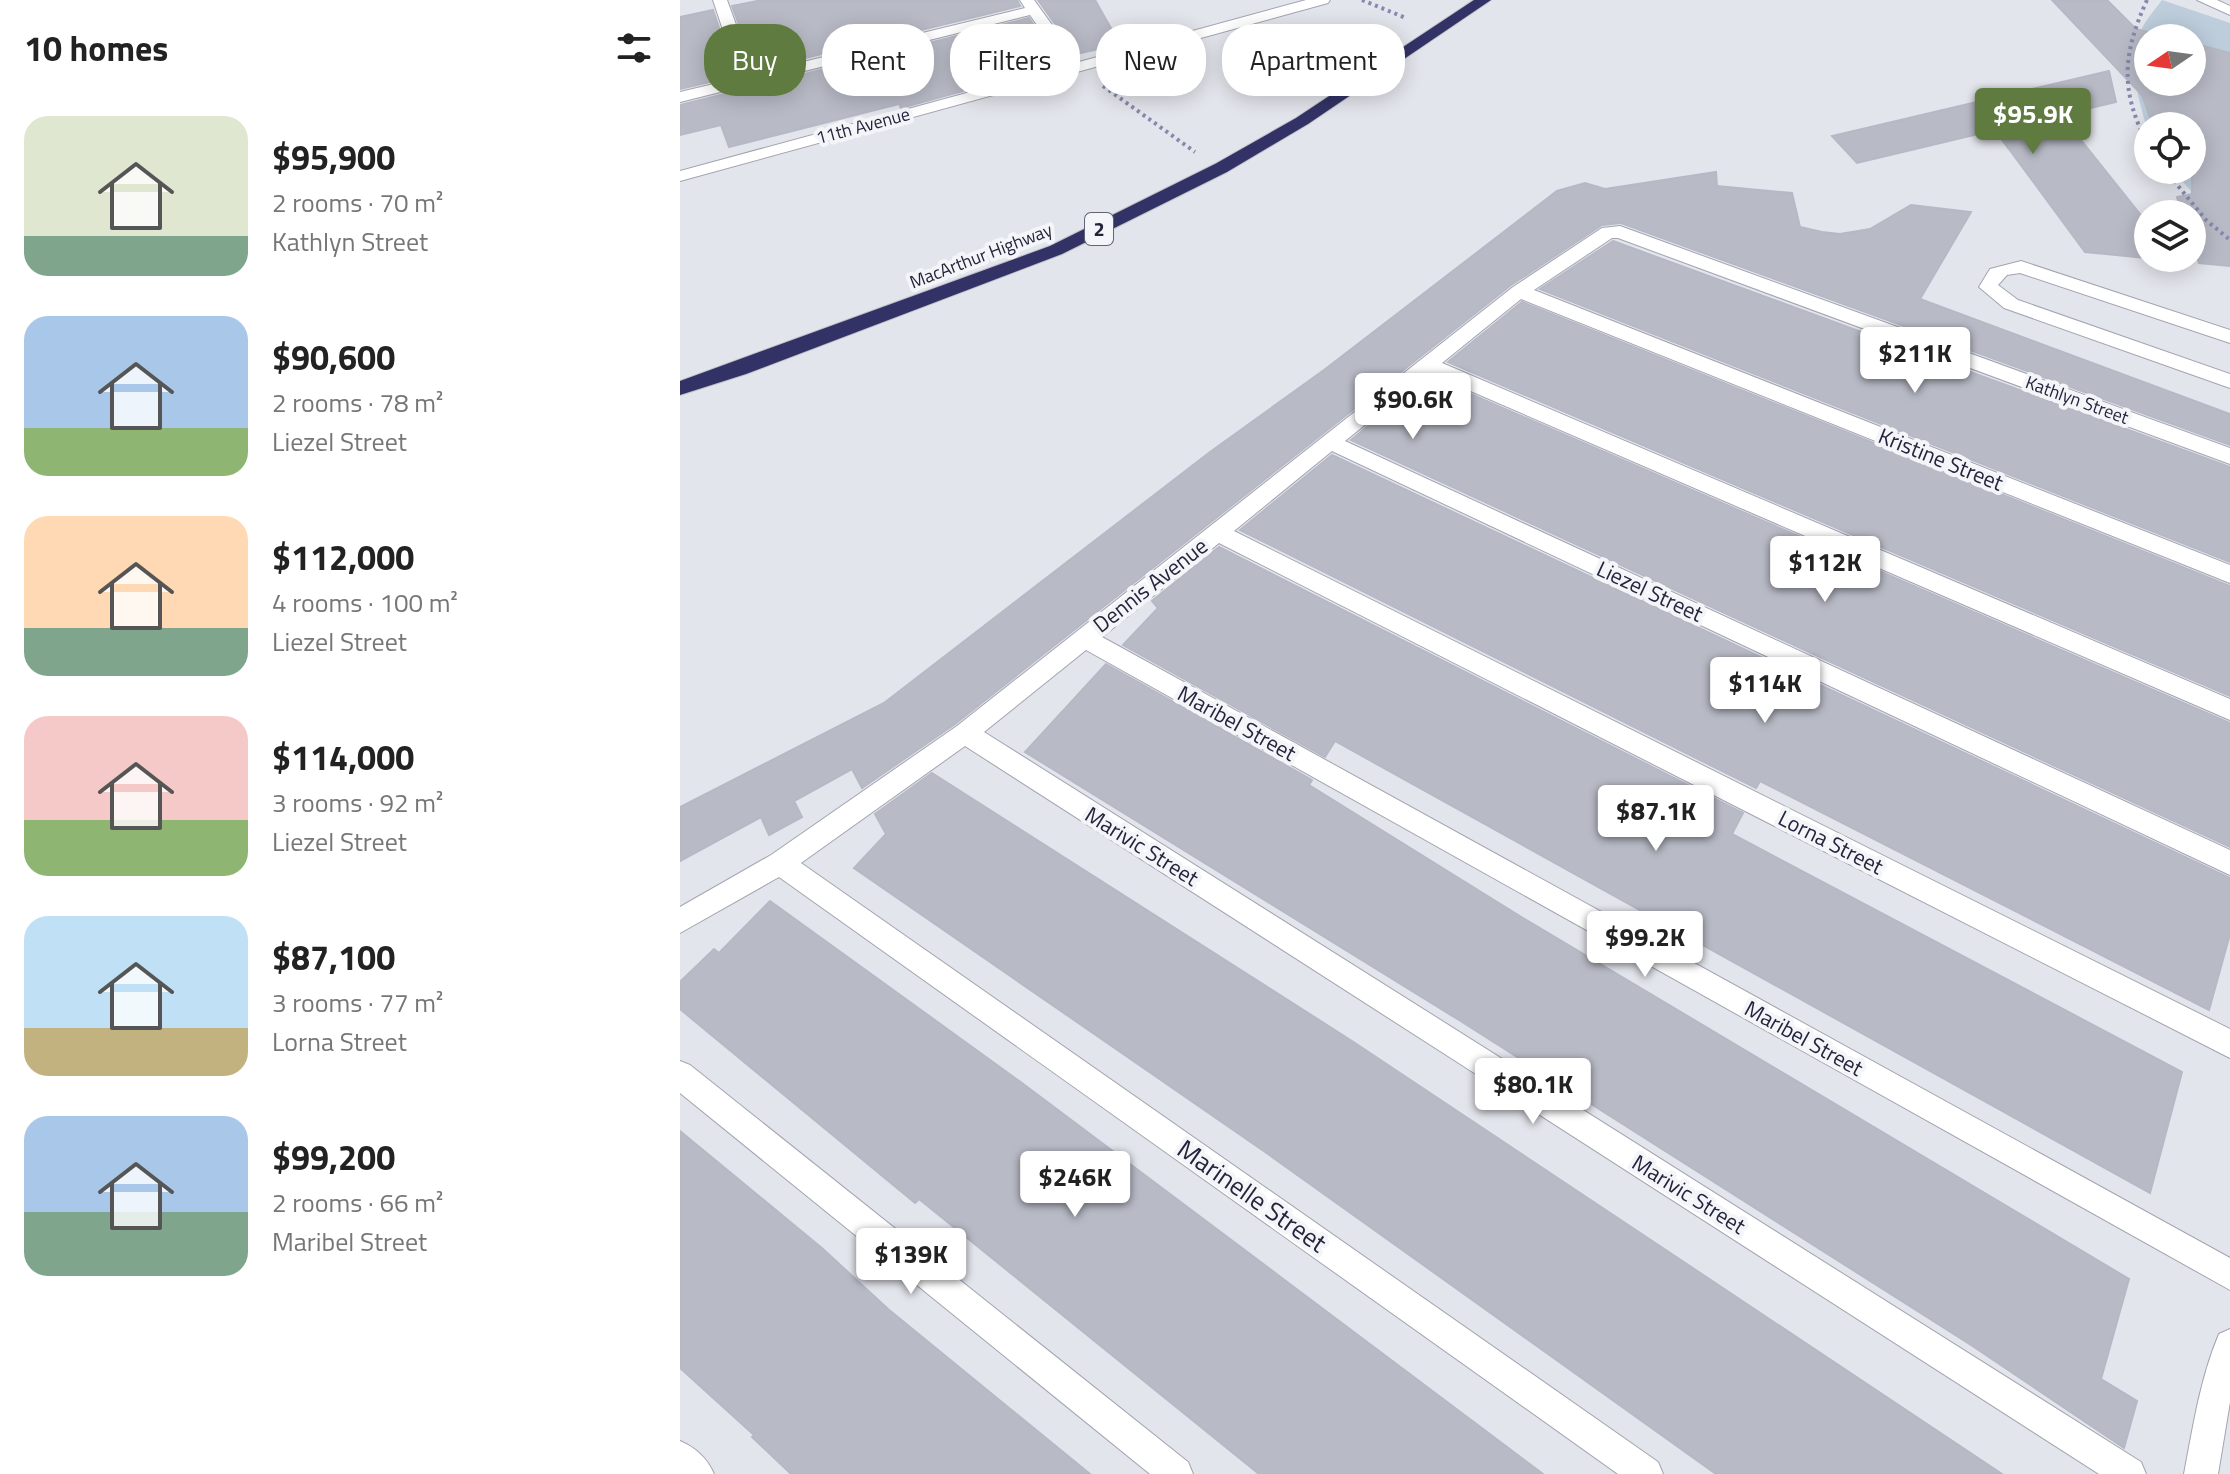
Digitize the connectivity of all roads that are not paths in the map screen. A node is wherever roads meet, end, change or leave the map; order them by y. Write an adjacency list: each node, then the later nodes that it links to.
1 (720, 0): 9 (street)
2 (1241, 0): 8 (street)
3 (1323, 0): 8 (street, 11th Avenue)
4 (1484, 0): 22 (highway, MacArthur Highway / 2)
5 (2204, 0): 7 (street)
6 (1030, 5): 10 (street); 11 (street)
7 (2230, 11)
8 (1255, 19): 12 (street, 11th Avenue)
9 (728, 24)
10 (1044, 24)
11 (806, 65)
12 (1080, 67)
13 (704, 91): 15 (street)
14 (973, 96): 16 (street, 11th Avenue)
15 (680, 97)
16 (680, 176)
17 (1608, 232): 18 (street, Dennis Avenue); 24 (street, Kathlyn Street)
18 (1519, 291): 20 (street, Dennis Avenue); 26 (street, Kristine Street)
19 (2230, 337): 21 (street)
20 (1427, 364): 23 (street, Dennis Avenue); 28 (street)
21 (2230, 381)
22 (680, 388)
23 (1330, 442): 25 (street, Dennis Avenue); 31 (street, Liezel Street)
24 (2230, 456)
25 (1217, 532): 27 (street, Dennis Avenue); 33 (street, Lorna Street)
26 (2230, 574)
27 (1084, 638): 29 (street, Dennis Avenue); 35 (street, Maribel Street)
28 (2230, 710)
29 (965, 733): 30 (street, Dennis Avenue); 42 (street, Marivic Street)
30 (780, 863): 32 (street, Dennis Avenue); 41 (street, Marinelle Street)
31 (2230, 863)
32 (680, 921)
33 (2230, 1044)
34 (680, 1075): 40 (street)
35 (2230, 1275)
36 (2230, 1345): 37 (street)
37 (2222, 1396): 43 (street)
38 (680, 1458): 39 (street)
39 (697, 1474)
40 (1176, 1474)
41 (1646, 1474)
42 (2129, 1474)
43 (2201, 1474)

